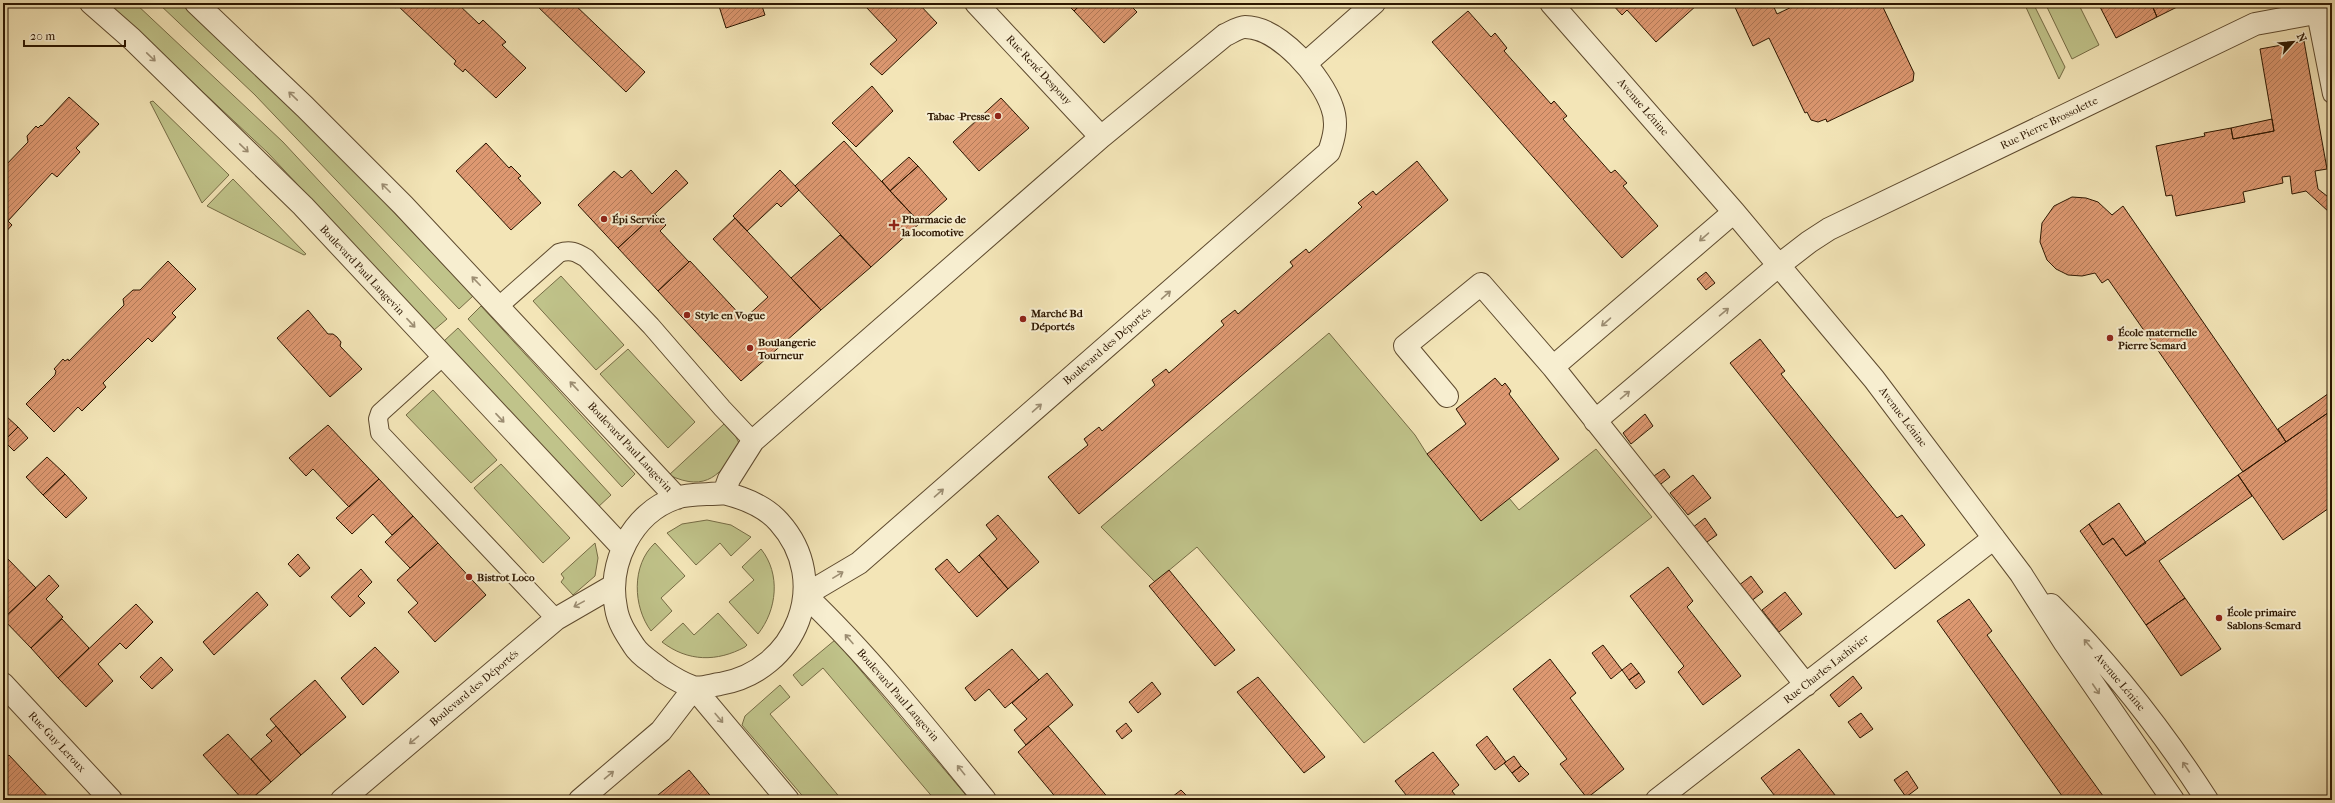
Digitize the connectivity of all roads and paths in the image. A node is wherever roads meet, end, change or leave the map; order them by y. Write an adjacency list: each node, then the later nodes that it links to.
1 (91, 3): 13 (street, Boulevard Paul Langevin, one-way to 13)
2 (196, 3): 12 (street, Boulevard Paul Langevin, one-way to 2)
3 (976, 3): 9 (street, Rue René Despouy)
4 (1374, 3): 7 (street)
5 (1551, 3): 10 (street, Avenue Lénine)
6 (2324, 12): 8 (lane); 11 (street, Rue Pierre Brossolette)
7 (1305, 64): 9 (street, Boulevard des Déportés); 24 (street, Boulevard des Déportés, one-way to 7)
8 (2332, 94)
9 (1101, 137): 17 (street, Boulevard des Déportés)
10 (1734, 212): 11 (street, Avenue Lénine); 14 (street, one-way to 14)
11 (1778, 266): 16 (street, one-way to 11); 20 (street, Avenue Lénine)
12 (499, 306): 17 (lane); 19 (street, Boulevard Paul Langevin, one-way to 12)
13 (442, 357): 21 (street, Boulevard Paul Langevin, one-way to 21); 25 (lane)
14 (1553, 367): 15 (street); 16 (street)
15 (1447, 396)
16 (1595, 421): 27 (street)
17 (753, 441): 18 (street, Boulevard des Déportés)
18 (724, 493): 19 (street); 24 (street)
19 (677, 498): 21 (street)
20 (1994, 538): 22 (street, Avenue Lénine); 27 (street, Rue Charles Lachivier)
21 (622, 547): 23 (street)
22 (2021, 574): 35 (street, Avenue Lénine, one-way to 35); 36 (street, Avenue Lénine, one-way to 22)
23 (613, 586): 25 (street, Boulevard des Déportés, one-way to 25); 28 (street)
24 (805, 595): 28 (street); 33 (street, Boulevard Paul Langevin, one-way to 24)
25 (556, 619): 30 (street, Boulevard des Déportés, one-way to 30)
26 (3, 684): 29 (street, Rue Guy Leroux)
27 (1806, 685): 34 (street, Rue Charles Lachivier)
28 (694, 688): 31 (street, one-way to 28); 32 (street, one-way to 32)
29 (112, 800)
30 (342, 800)
31 (580, 800)
32 (788, 800)
33 (985, 800)
34 (1658, 800)
35 (2173, 800)
36 (2207, 800)

